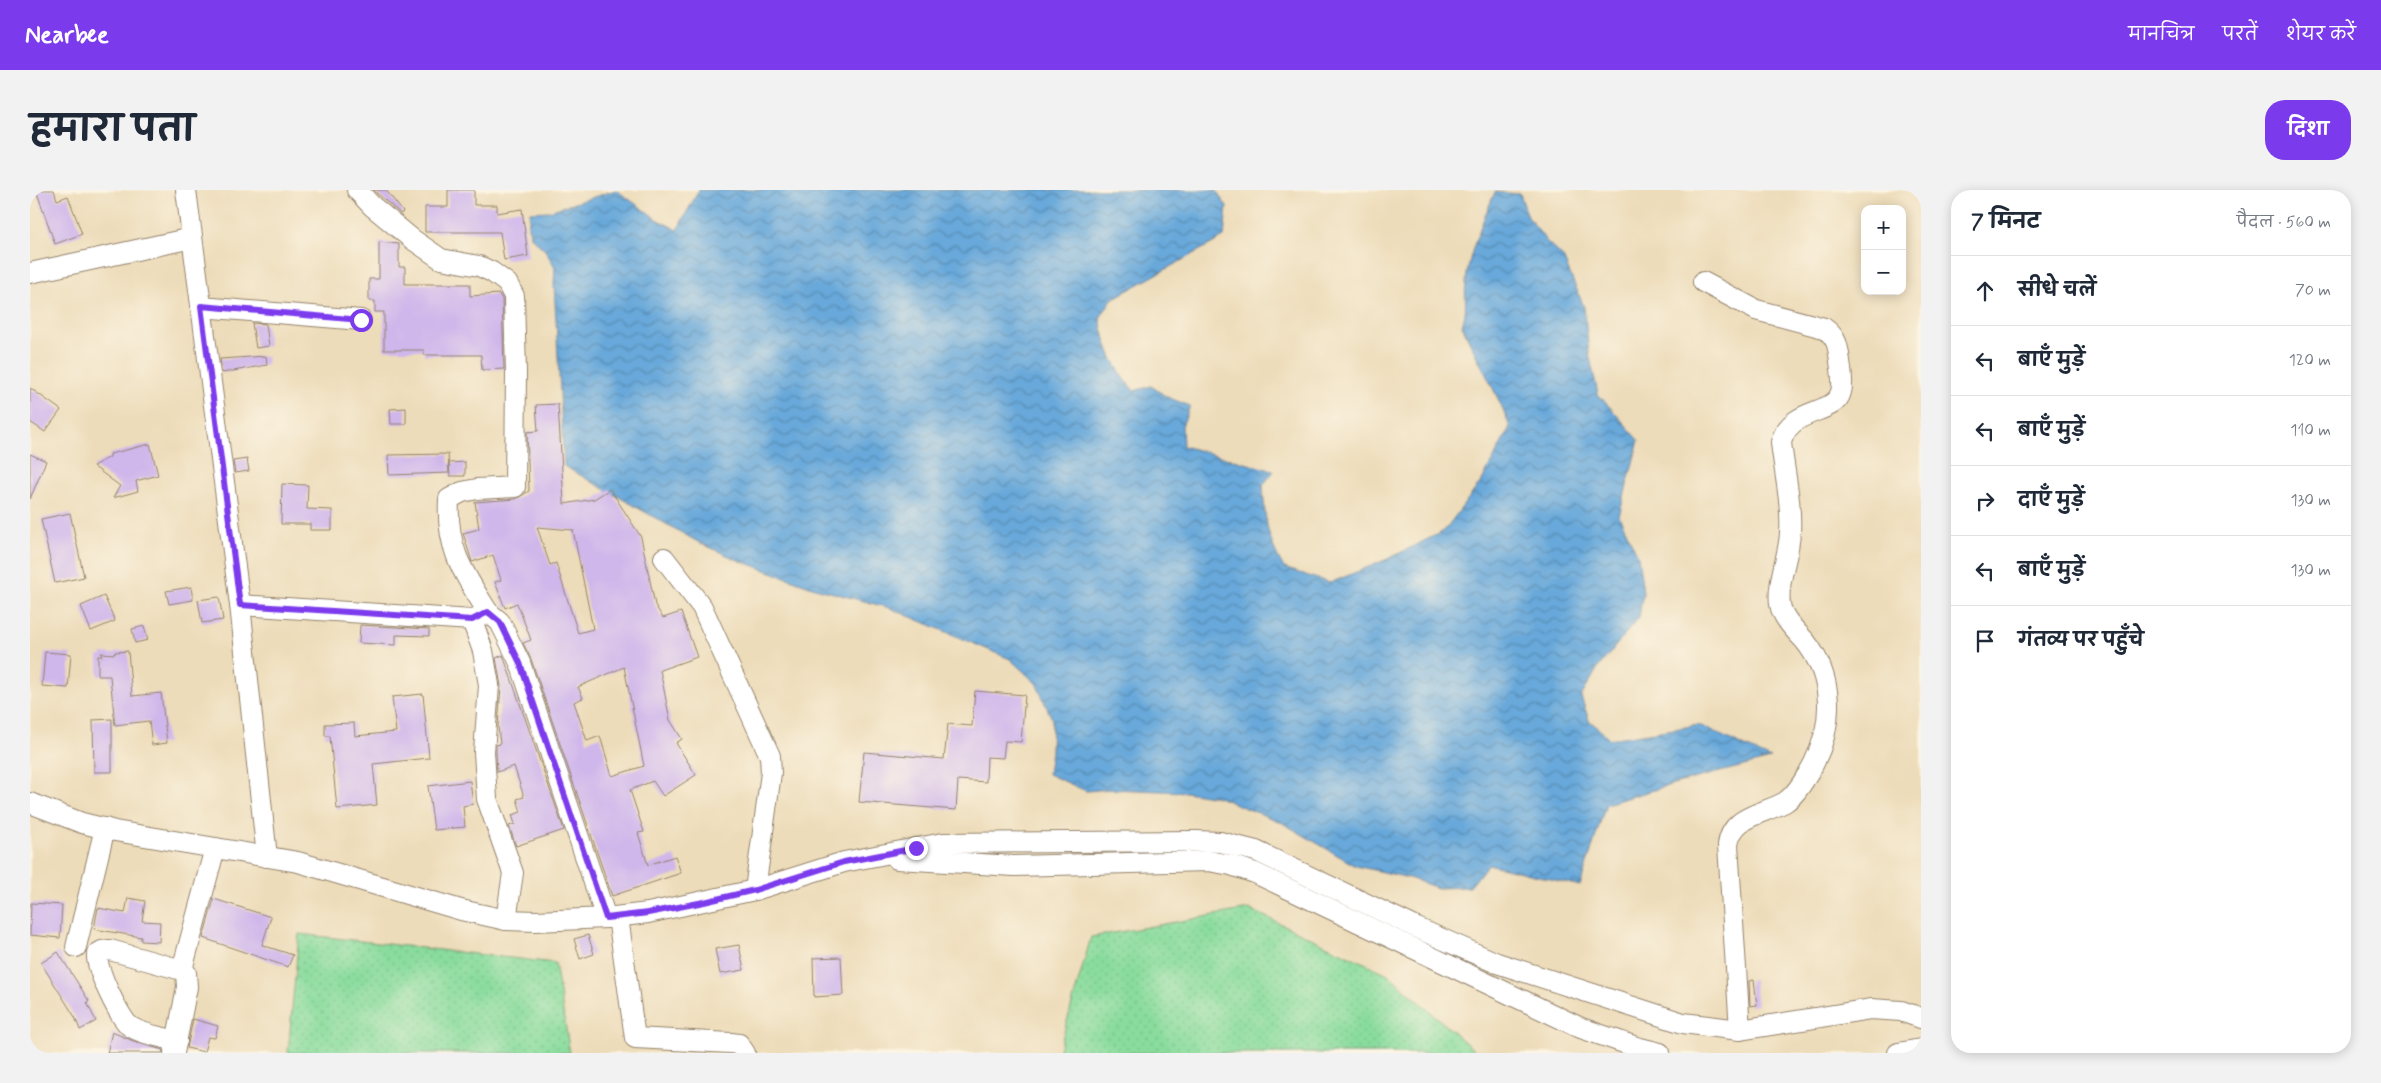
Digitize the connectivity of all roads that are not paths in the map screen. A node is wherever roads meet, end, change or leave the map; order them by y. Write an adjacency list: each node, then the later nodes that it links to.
1 (186, 190): 3 (street)
2 (357, 190): 10 (street)
3 (192, 238): 4 (street); 6 (street)
4 (30, 273)
5 (1703, 282): 22 (street)
6 (201, 306): 7 (street); 9 (street)
7 (361, 320)
8 (664, 558): 16 (street)
9 (240, 605): 10 (street); 14 (street)
10 (480, 616): 17 (street); 18 (street)
11 (30, 803): 12 (street)
12 (105, 828): 13 (street); 19 (street)
13 (215, 848): 14 (street); 20 (street)
14 (268, 857): 18 (street)
15 (868, 858): 16 (street); 22 (street); 27 (street)
16 (755, 890): 17 (street)
17 (612, 917): 18 (street); 23 (street)
18 (506, 920)
19 (76, 947)
20 (182, 970): 24 (street); 24 (street)
21 (1921, 1018): 22 (street)
22 (1740, 1030)
23 (635, 1045): 26 (street)
24 (175, 1047)
25 (1921, 1049): 28 (street)
26 (744, 1053)
27 (1660, 1053)
28 (1898, 1053)

